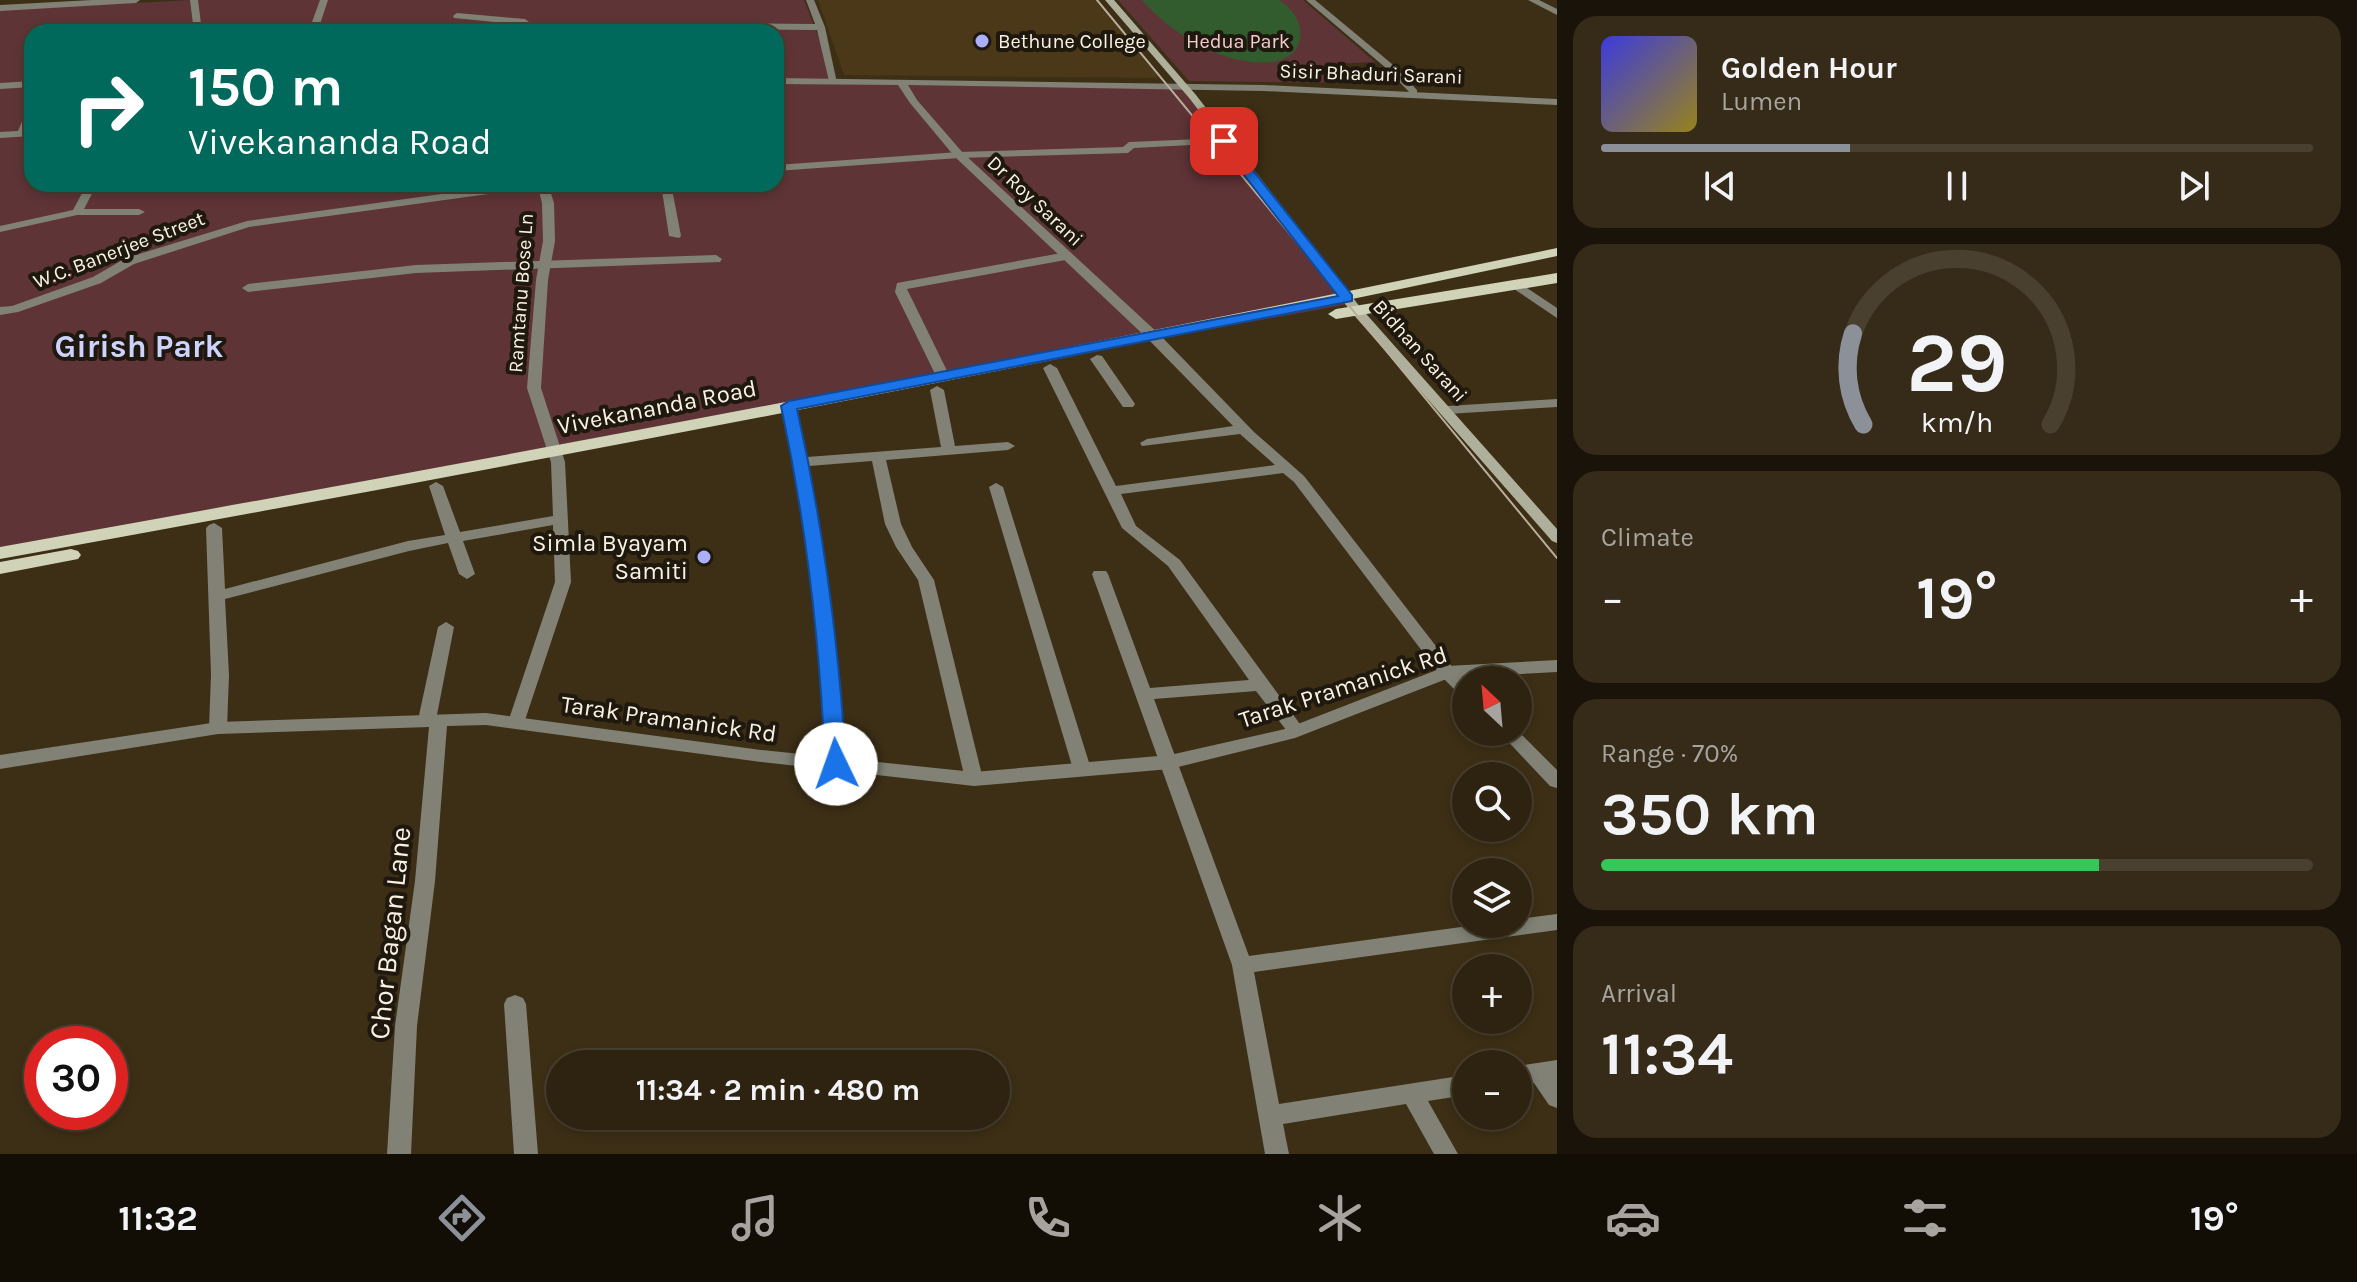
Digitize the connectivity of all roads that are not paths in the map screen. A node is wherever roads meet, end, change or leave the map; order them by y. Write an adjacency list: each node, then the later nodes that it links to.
1 (136, 0): 7 (street)
2 (194, 0): 15 (street)
3 (324, 0): 16 (street)
4 (810, 0): 18 (street)
5 (1109, 0): 24 (main road, Bidhan Sarani)
6 (1310, 0): 25 (street)
7 (114, 1): 10 (street)
8 (1534, 1): 9 (street); 12 (street)
9 (1557, 1)
10 (57, 2): 11 (street)
11 (0, 8)
12 (1557, 12)
13 (457, 16): 14 (street)
14 (525, 22)
15 (197, 24)
16 (318, 24)
17 (784, 27): 18 (street)
18 (821, 27): 20 (street)
19 (784, 81): 20 (street, Sisir Bhaduri Sarani)
20 (834, 81): 21 (street, Sisir Bhaduri Sarani)
21 (901, 81): 24 (street, Sisir Bhaduri Sarani); 30 (street, Dr Roy Sarani)
22 (24, 84): 23 (street)
23 (0, 86)
24 (1183, 86): 25 (street, Sisir Bhaduri Sarani); 29 (main road, Bidhan Sarani)
25 (1414, 92): 26 (street, Sisir Bhaduri Sarani)
26 (1557, 102)
27 (24, 133): 28 (street)
28 (0, 135)
29 (1224, 141): 30 (street); 47 (main road, Bidhan Sarani)
30 (959, 155): 31 (street); 41 (street, Dr Roy Sarani)
31 (784, 167)
32 (88, 192): 36 (street)
33 (481, 192): 48 (street, W.C. Banerjee Street)
34 (543, 192): 43 (street, Ramtanu Bose Ln)
35 (667, 192): 39 (street)
36 (77, 212): 37 (street); 38 (street)
37 (139, 212)
38 (0, 229)
39 (675, 236)
40 (1557, 252): 47 (main road, Vivekananda Road)
41 (1067, 256): 50 (street, Dr Roy Sarani); 53 (street)
42 (716, 259): 43 (street)
43 (546, 267): 46 (street); 62 (street, Ramtanu Bose Ln)
44 (1557, 278): 45 (main road, Vivekananda Road)
45 (1518, 286): 47 (main road, Vivekananda Road); 49 (street)
46 (248, 288)
47 (1352, 304): 50 (main road, Vivekananda Road); 56 (main road, Bidhan Sarani)
48 (0, 311)
49 (1557, 314)
50 (1159, 342): 51 (main road, Vivekananda Road); 53 (main road, Vivekananda Road); 58 (street, Dr Roy Sarani)
51 (1097, 359): 52 (main road, Vivekananda Road); 55 (street)
52 (1050, 368): 53 (main road, Vivekananda Road); 68 (street)
53 (940, 384): 57 (main road, Vivekananda Road); 61 (street)
54 (1557, 403): 56 (street)
55 (1128, 404)
56 (1448, 410): 72 (main road, Bidhan Sarani)
57 (791, 412): 62 (main road, Vivekananda Road); 64 (street)
58 (1242, 429): 59 (street); 65 (street, Dr Roy Sarani)
59 (1147, 443)
60 (1008, 446): 61 (street)
61 (949, 451): 63 (street)
62 (557, 457): 66 (main road, Vivekananda Road); 69 (street, Ramtanu Bose Ln); 73 (main road, Vivekananda Road)
63 (878, 457): 64 (street); 93 (street)
64 (801, 462): 91 (street)
65 (1288, 468): 68 (street); 80 (street, Dr Roy Sarani)
66 (436, 486): 70 (main road, Vivekananda Road); 71 (street)
67 (996, 487): 92 (street)
68 (1113, 491): 82 (street)
69 (560, 519): 71 (street); 85 (street, Ramtanu Bose Ln)
70 (214, 528): 74 (main road, Vivekananda Road); 77 (street)
71 (456, 538): 75 (street); 77 (street)
72 (1557, 538)
73 (0, 553)
74 (0, 568)
75 (467, 574)
76 (1100, 574): 83 (street)
77 (217, 596): 86 (street)
78 (446, 627): 84 (street, Chor Bagan Lane)
79 (1557, 666): 80 (street, Tarak Pramanick Rd)
80 (1447, 672): 81 (street, Dr Roy Sarani); 87 (street, Tarak Pramanick Rd)
81 (1452, 677)
82 (1261, 685): 83 (street); 87 (street)
83 (1145, 694): 90 (street)
84 (433, 720): 85 (street, Tarak Pramanick Rd); 86 (street, Tarak Pramanick Rd); 103 (street, Chor Bagan Lane)
85 (517, 722): 91 (street, Tarak Pramanick Rd)
86 (218, 728): 89 (street, Tarak Pramanick Rd)
87 (1296, 731): 90 (street, Tarak Pramanick Rd)
88 (1522, 746): 94 (street)
89 (0, 762)
90 (1170, 762): 92 (street, Tarak Pramanick Rd); 96 (street)
91 (836, 764): 93 (street, Tarak Pramanick Rd)
92 (1082, 769): 93 (street, Tarak Pramanick Rd)
93 (974, 779)
94 (1557, 781)
95 (1557, 922): 96 (street)
96 (1242, 965): 102 (street)
97 (515, 1004): 104 (street)
98 (1538, 1073): 101 (street)
99 (1452, 1087): 100 (street)
100 (1412, 1094): 102 (street); 106 (street)
101 (1557, 1098)
102 (1269, 1116): 105 (street)
103 (399, 1154)
104 (526, 1154)
105 (1277, 1154)
106 (1446, 1154)

